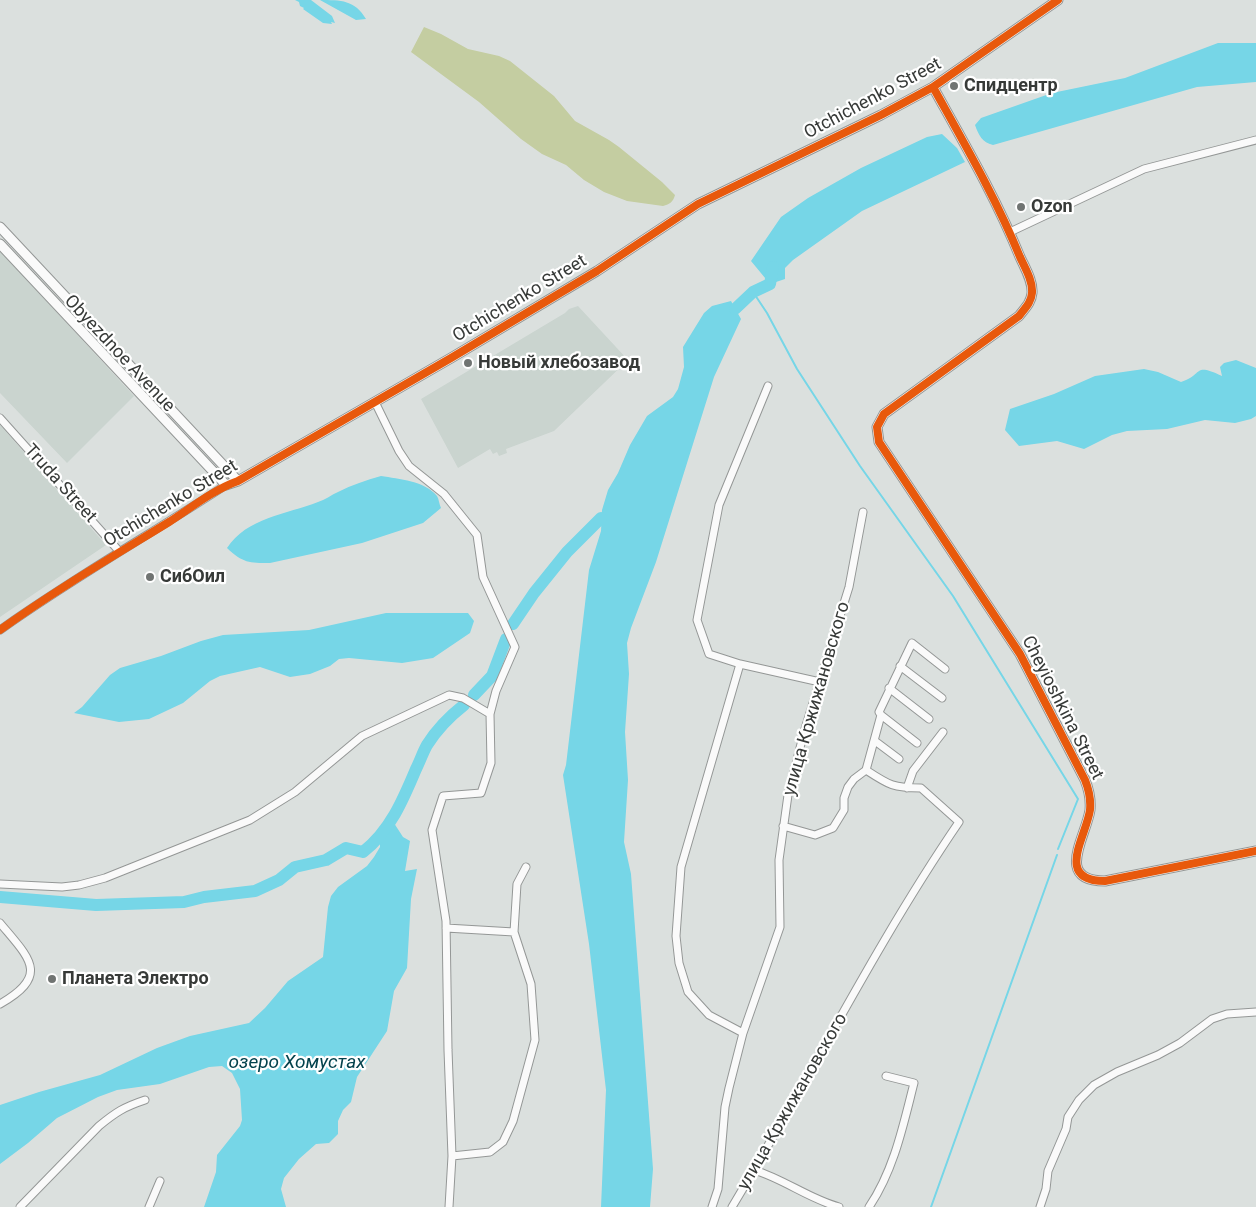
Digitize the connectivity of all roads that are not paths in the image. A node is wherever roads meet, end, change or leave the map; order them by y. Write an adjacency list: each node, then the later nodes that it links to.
1 (1058, 0): 2 (street, Otchichenko Street)
2 (933, 87): 5 (street); 8 (street, Otchichenko Street)
3 (1256, 140): 5 (street)
4 (0, 227): 10 (street, Obyezdnoe Avenue)
5 (1010, 232): 31 (street, Cheyioshkina Street)
6 (0, 244): 11 (street, Obyezdnoe Avenue)
7 (768, 386): 15 (street)
8 (375, 402): 10 (street, Otchichenko Street); 21 (street)
9 (0, 418): 13 (street, Truda Street)
10 (238, 481): 11 (street, Otchichenko Street)
11 (226, 485): 13 (street, Otchichenko Street)
12 (863, 512): 18 (street, улица Кржижановского)
13 (119, 551): 14 (street, Otchichenko Street)
14 (0, 630)
15 (740, 664): 18 (street); 39 (street)
16 (900, 666): 17 (street); 19 (street); 20 (street)
17 (945, 669)
18 (820, 682): 30 (street, улица Кржижановского)
19 (889, 688): 22 (street); 23 (street)
20 (942, 698)
21 (490, 714): 33 (street); 35 (street)
22 (880, 715): 25 (street); 26 (street)
23 (929, 719)
24 (943, 732): 29 (street)
25 (875, 741): 27 (street); 28 (street)
26 (917, 743)
27 (899, 759)
28 (866, 770): 29 (street); 30 (street)
29 (907, 788): 43 (street, улица Кржижановского)
30 (783, 826): 39 (street, улица Кржижановского)
31 (1256, 851)
32 (526, 867): 36 (street)
33 (0, 884)
34 (0, 923): 37 (street)
35 (446, 928): 36 (street); 42 (street)
36 (514, 932): 42 (street)
37 (0, 1004)
38 (1256, 1012): 52 (street)
39 (743, 1033): 48 (street, улица Кржижановского)
40 (886, 1076): 51 (street)
41 (144, 1100): 45 (street)
42 (452, 1156): 47 (street)
43 (754, 1170): 49 (street, улица Кржижановского); 50 (street)
44 (160, 1181): 46 (street)
45 (20, 1207)
46 (149, 1207)
47 (449, 1207)
48 (712, 1207)
49 (732, 1207)
50 (839, 1207)
51 (869, 1207)
52 (1040, 1207)

